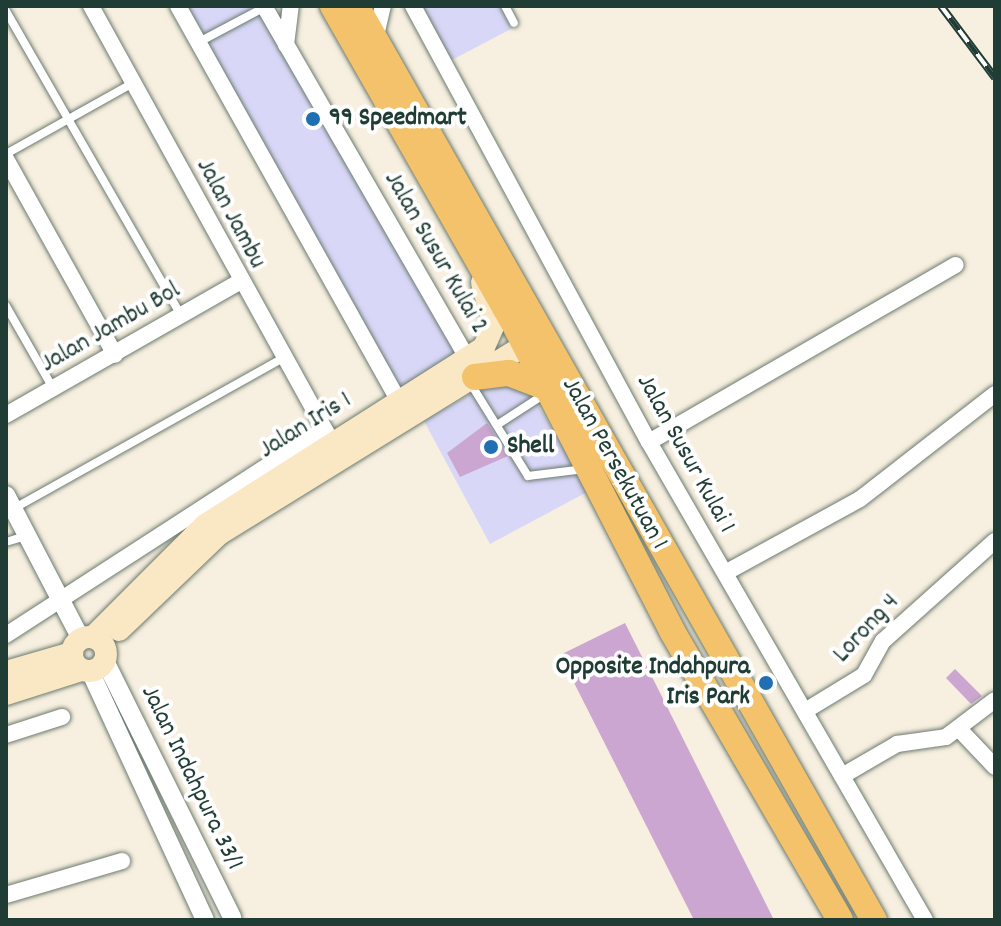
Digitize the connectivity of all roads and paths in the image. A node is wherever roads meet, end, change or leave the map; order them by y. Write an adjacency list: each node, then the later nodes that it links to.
1 (91, 6): 15 (street, Jalan Jambu)
2 (178, 6): 13 (street)
3 (291, 6): 14 (street)
4 (333, 6): 18 (highway, Jalan Persekutuan 1)
5 (356, 6): 12 (highway, Jalan Persekutuan 1)
6 (383, 6): 12 (street)
7 (413, 6): 34 (street, Jalan Susur Kulai 1)
8 (505, 6): 11 (lane)
9 (264, 7): 13 (lane); 14 (street, Jalan Susur Kulai 2)
10 (6, 11): 16 (lane)
11 (514, 23)
12 (375, 40): 23 (highway, Jalan Persekutuan 1)
13 (199, 42): 30 (street)
14 (286, 45): 26 (street, Jalan Susur Kulai 2)
15 (133, 83): 16 (lane); 20 (street, Jalan Jambu)
16 (69, 119): 17 (lane); 22 (lane)
17 (6, 156): 24 (street)
18 (469, 250): 23 (highway, Jalan Persekutuan 1); 26 (main road, Jalan Iris 1)
19 (955, 265): 34 (street)
20 (239, 282): 22 (street, Jalan Jambu Bol); 25 (street, Jalan Jambu)
21 (6, 306): 27 (lane)
22 (182, 316): 24 (street, Jalan Jambu Bol)
23 (529, 332): 26 (main road, Jalan Iris 1); 28 (highway, Jalan Persekutuan 1); 58 (highway, Jalan Persekutuan 1)
24 (115, 355): 27 (street, Jalan Jambu Bol)
25 (283, 358): 33 (street, Jalan Jambu); 36 (lane)
26 (471, 372): 28 (highway); 30 (main road, Jalan Iris 1); 32 (lane); 43 (main road, Jalan Iris 1)
27 (54, 389): 31 (street, Jalan Jambu Bol)
28 (547, 389): 32 (lane); 35 (highway, Jalan Persekutuan 1)
29 (995, 394): 40 (street)
30 (399, 401): 33 (main road, Jalan Iris 1)
31 (6, 415)
32 (497, 425): 35 (lane)
33 (328, 435): 41 (street); 43 (main road, Jalan Iris 1)
34 (649, 442): 40 (street, Jalan Susur Kulai 1)
35 (589, 468): 57 (highway, Jalan Persekutuan 1)
36 (9, 502): 37 (street)
37 (26, 536): 39 (lane); 41 (street)
38 (995, 541): 47 (street, Lorong 4)
39 (6, 542)
40 (725, 573): 47 (street, Jalan Susur Kulai 1)
41 (57, 597): 42 (street); 43 (street)
42 (6, 635)
43 (89, 654): 44 (main road); 45 (main road); 55 (street, Jalan Indahpura 33/1); 56 (street, Jalan Indahpura 33/1)
44 (6, 672)
45 (6, 694)
46 (995, 700): 49 (street)
47 (805, 711): 52 (street, Jalan Susur Kulai 1)
48 (62, 717): 50 (street)
49 (960, 730): 51 (street); 52 (street)
50 (6, 735)
51 (995, 767)
52 (842, 776): 59 (street, Jalan Susur Kulai 1)
53 (122, 861): 54 (street)
54 (6, 895)
55 (228, 919)
56 (205, 920)
57 (840, 920)
58 (874, 920)
59 (925, 920)

